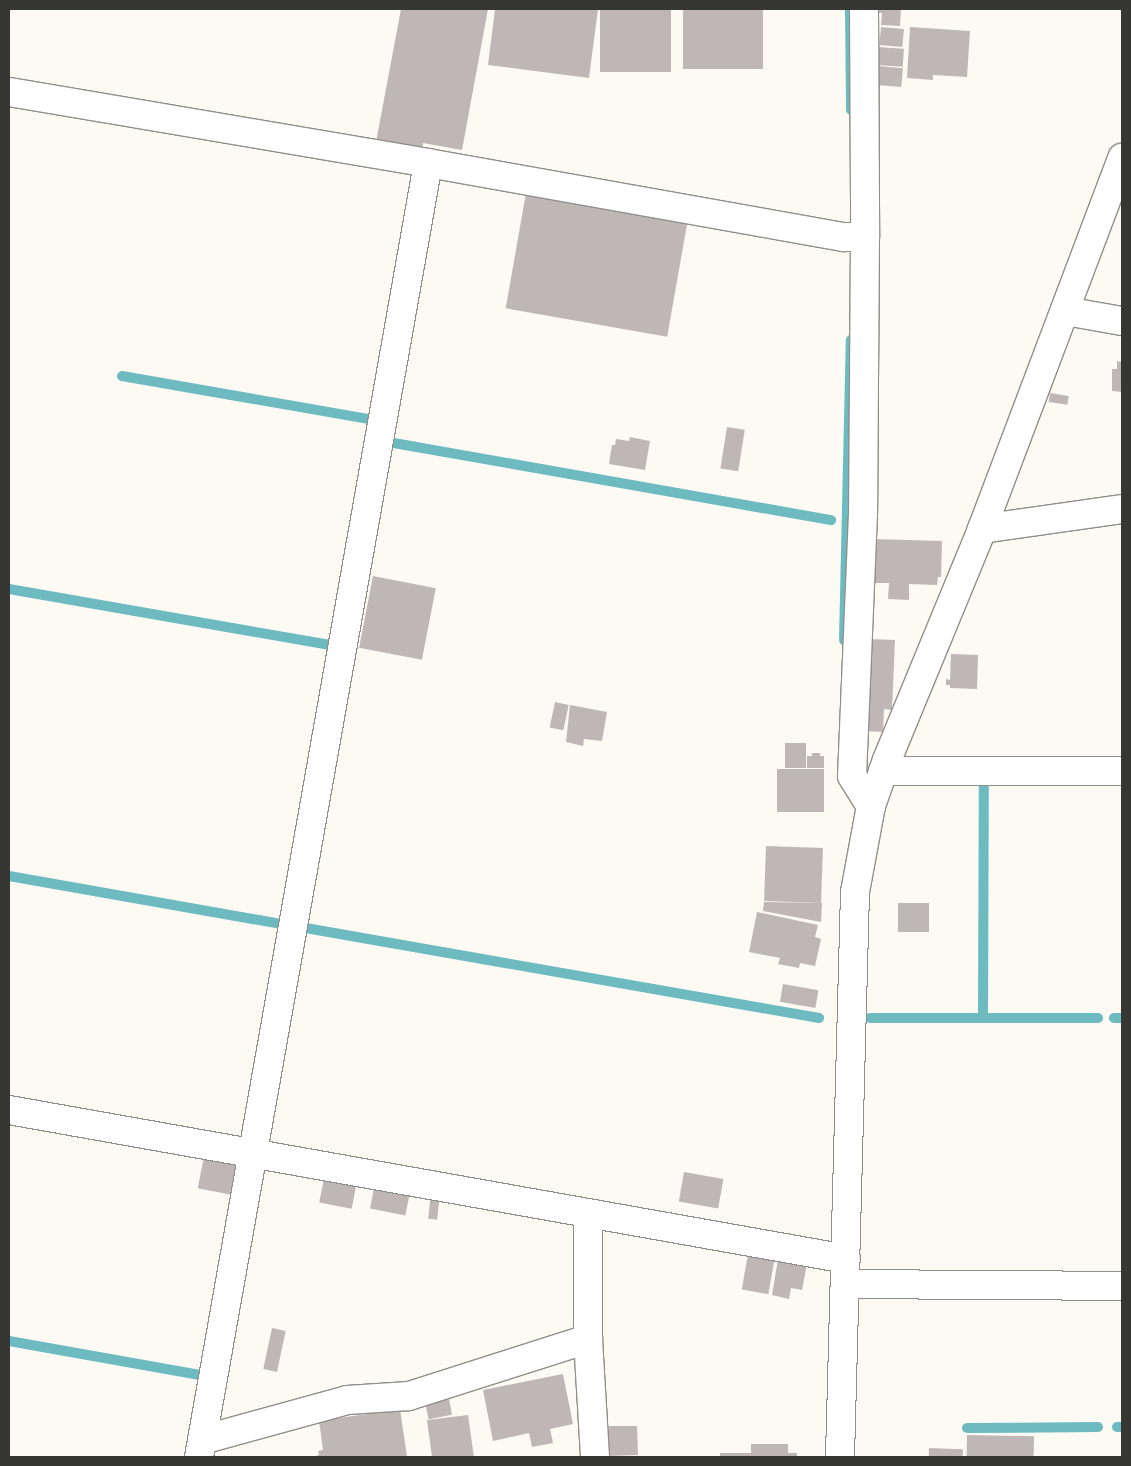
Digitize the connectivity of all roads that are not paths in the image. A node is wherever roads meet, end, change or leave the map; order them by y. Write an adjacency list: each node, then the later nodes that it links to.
1 (864, 9): 5 (street)
2 (9, 92): 4 (street)
3 (1122, 158): 6 (street)
4 (428, 163): 5 (street); 14 (street)
5 (858, 237): 12 (street)
6 (1065, 311): 7 (street); 9 (street)
7 (1122, 321)
8 (1122, 509): 9 (street)
9 (982, 529): 10 (street)
10 (884, 771): 11 (street); 12 (street)
11 (1122, 771)
12 (871, 806): 16 (street)
13 (9, 1110): 14 (street)
14 (252, 1153): 15 (street); 19 (street)
15 (588, 1213): 16 (street); 18 (street)
16 (846, 1272): 17 (street); 21 (street)
17 (1122, 1286)
18 (588, 1340): 19 (street); 20 (street)
19 (200, 1448)
20 (595, 1457)
21 (840, 1457)

